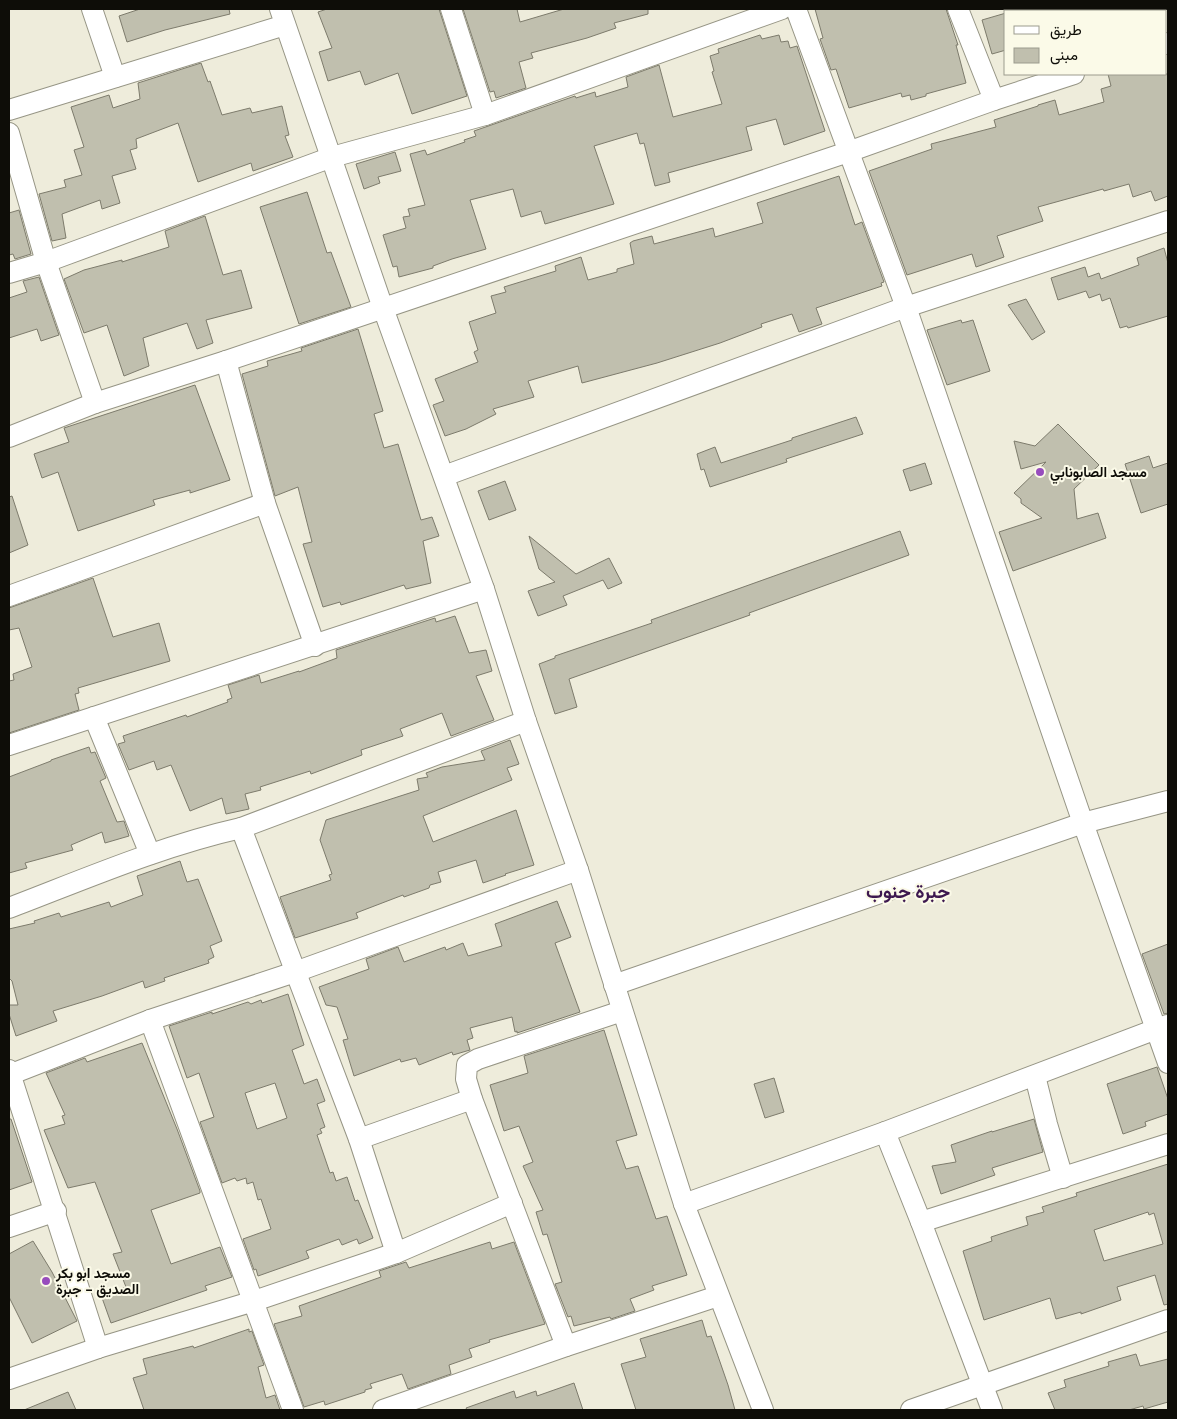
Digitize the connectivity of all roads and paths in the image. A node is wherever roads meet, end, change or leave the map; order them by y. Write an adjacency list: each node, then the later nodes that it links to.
1 (92, 9): 8 (street)
2 (451, 9): 11 (street)
3 (782, 9): 11 (street)
4 (796, 9): 13 (street)
5 (958, 9): 9 (street)
6 (282, 17): 8 (street); 14 (street)
7 (1071, 75): 9 (street)
8 (115, 77): 10 (street)
9 (994, 100): 13 (street)
10 (9, 110)
11 (485, 114): 14 (street)
12 (9, 133): 16 (street)
13 (848, 152): 18 (street); 19 (street)
14 (332, 157): 16 (street); 19 (street)
15 (1168, 221): 18 (street)
16 (46, 262): 17 (street); 21 (street)
17 (9, 273)
18 (906, 307): 23 (street); 32 (street)
19 (383, 308): 20 (street); 23 (street)
20 (226, 361): 21 (street); 24 (street)
21 (95, 403): 22 (street)
22 (9, 436)
23 (444, 476): 25 (street)
24 (265, 503): 26 (street); 27 (street)
25 (484, 589): 27 (street); 29 (street)
26 (9, 596)
27 (315, 646): 28 (street)
28 (94, 717): 30 (street); 34 (street)
29 (526, 721): 33 (street); 35 (street)
30 (9, 745)
31 (1168, 801): 32 (street)
32 (1083, 823): 38 (street); 41 (street)
33 (240, 828): 34 (street); 37 (street)
34 (150, 854): 36 (street)
35 (578, 870): 37 (street); 38 (street)
36 (9, 908)
37 (295, 972): 40 (street); 47 (street)
38 (614, 986): 39 (street)
39 (622, 1011): 45 (street); 51 (street)
40 (150, 1020): 43 (street); 57 (street)
41 (1162, 1027): 42 (street); 44 (street)
42 (1168, 1063)
43 (9, 1073): 52 (street)
44 (1035, 1076): 46 (street); 49 (street)
45 (472, 1099): 47 (street); 50 (street)
46 (885, 1132): 51 (street); 53 (street)
47 (359, 1139): 55 (street)
48 (1168, 1144): 49 (street)
49 (1063, 1178): 53 (street)
50 (512, 1203): 55 (street); 59 (street)
51 (684, 1204): 56 (street)
52 (56, 1211): 54 (street); 60 (street)
53 (921, 1222): 62 (street)
54 (9, 1226)
55 (396, 1253): 57 (street)
56 (718, 1296): 59 (street); 65 (street)
57 (254, 1301): 60 (street); 63 (street)
58 (1168, 1320): 62 (street)
59 (566, 1346): 64 (street)
60 (98, 1348): 61 (street)
61 (9, 1379)
62 (983, 1385): 66 (street); 67 (street)
63 (293, 1410)
64 (383, 1410)
65 (764, 1410)
66 (911, 1410)
67 (992, 1410)

